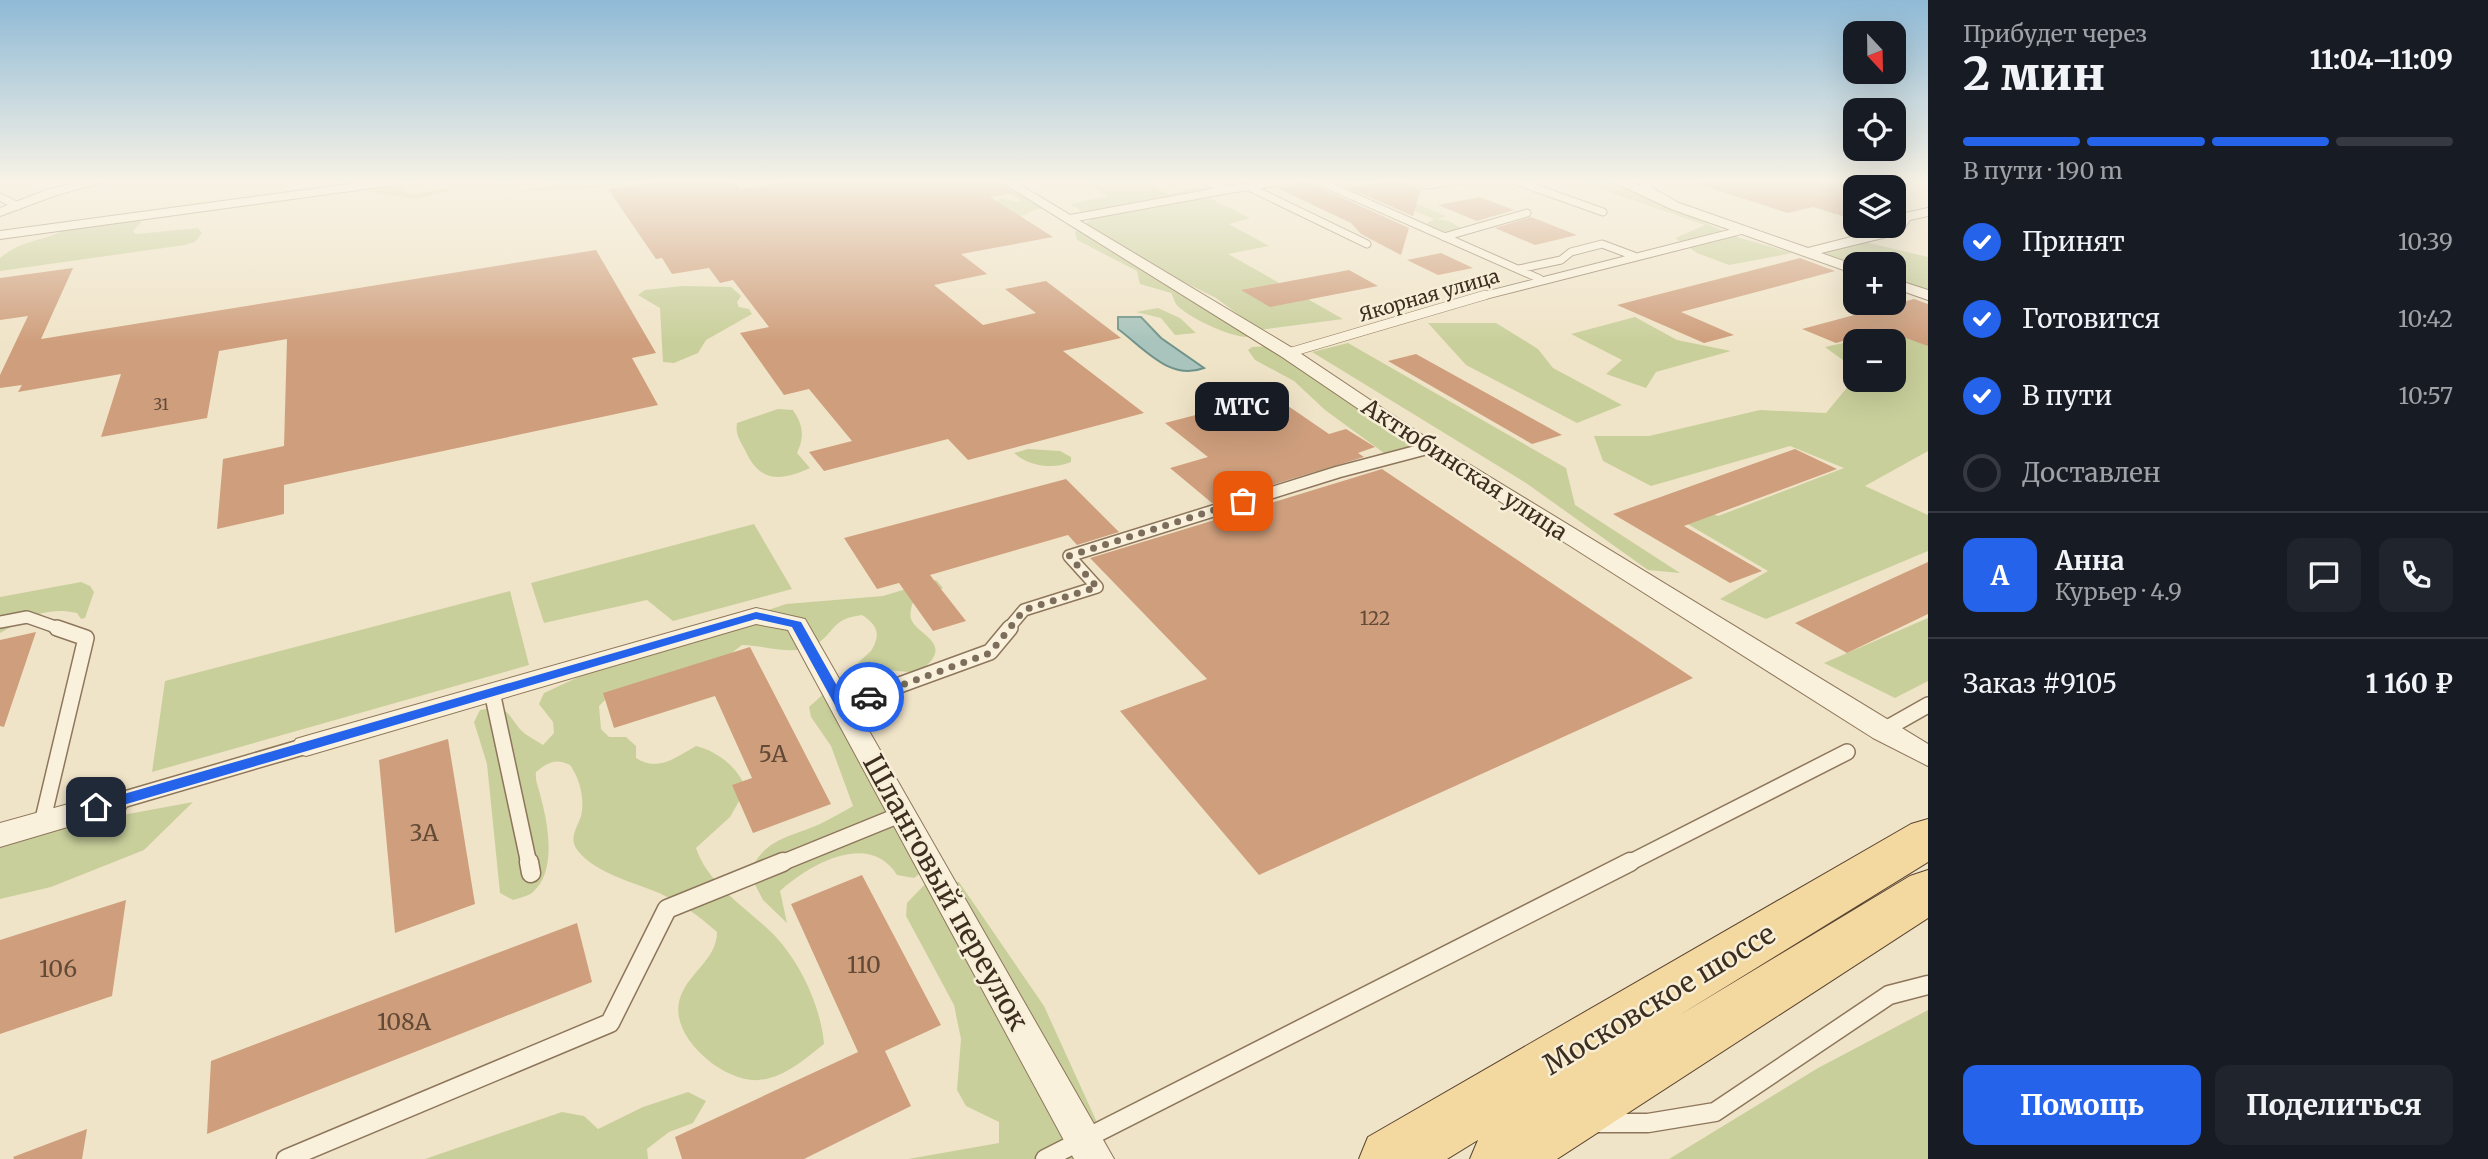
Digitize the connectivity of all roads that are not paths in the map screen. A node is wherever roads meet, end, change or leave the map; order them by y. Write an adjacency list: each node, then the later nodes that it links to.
1 (1093, 234): 17 (street, Актюбинская улица)
2 (1346, 234): 9 (lane)
3 (1437, 234): 8 (lane)
4 (1455, 234): 8 (lane)
5 (1727, 234): 11 (lane, Якорная улица)
6 (1754, 234): 10 (street)
7 (1882, 234): 10 (street)
8 (1444, 237): 13 (lane)
9 (1367, 244)
10 (1807, 253): 12 (street)
11 (1634, 257): 13 (lane); 14 (lane, Якорная улица)
12 (1843, 266)
13 (1518, 270): 14 (lane)
14 (1540, 279): 17 (lane, Якорная улица)
15 (1906, 287): 16 (street)
16 (1928, 295)
17 (1288, 353): 18 (street, Актюбинская улица)
18 (1429, 448): 22 (lane); 23 (street, Актюбинская улица)
19 (0, 622): 29 (lane)
20 (492, 692): 22 (street, Шланговый переулок); 24 (street); 32 (lane)
21 (1928, 705): 23 (lane)
22 (842, 706): 28 (street, Шланговый переулок)
23 (1882, 731): 26 (street, Актюбинская улица)
24 (306, 746): 27 (lane)
25 (1847, 752): 36 (lane)
26 (1928, 756)
27 (115, 802): 29 (street)
28 (902, 814): 36 (street, Шланговый переулок); 37 (lane)
29 (43, 823): 30 (street)
30 (0, 835)
31 (1928, 838): 39 (main road, Московское шоссе)
32 (531, 873)
33 (1928, 891): 35 (main road, Московское шоссе)
34 (1928, 985): 35 (lane)
35 (1558, 1123): 40 (main road, Московское шоссе)
36 (1090, 1150): 38 (lane)
37 (286, 1159)
38 (1045, 1159)
39 (1390, 1159)
40 (1501, 1159)

